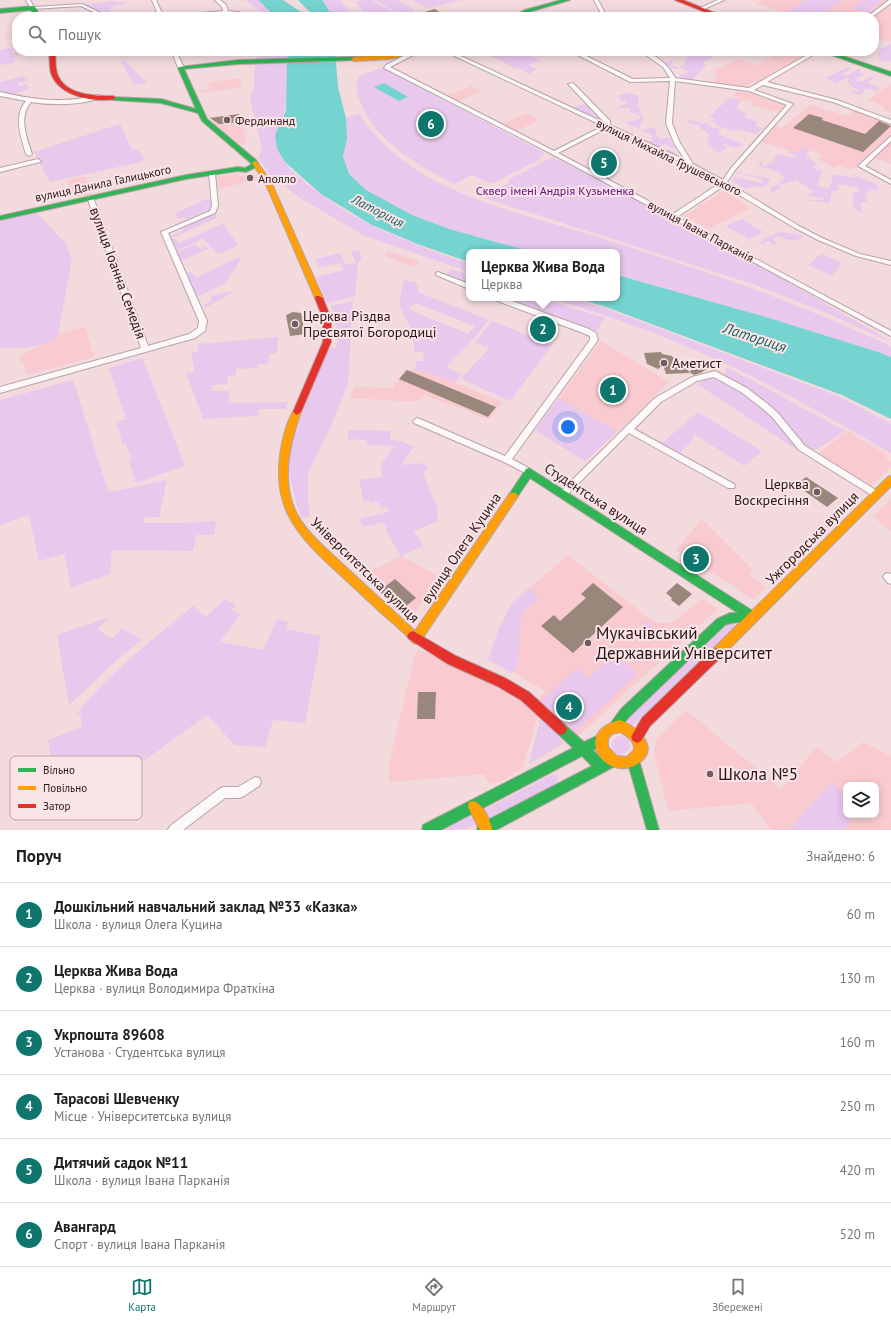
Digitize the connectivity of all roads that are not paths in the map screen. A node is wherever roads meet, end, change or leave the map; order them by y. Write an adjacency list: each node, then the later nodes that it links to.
1 (28, 0): 9 (street)
2 (154, 0): 14 (street)
3 (217, 0): 15 (street)
4 (567, 0): 16 (main road)
5 (596, 0): 17 (street)
6 (678, 0): 10 (main road)
7 (722, 0): 10 (street)
8 (891, 1): 19 (street)
9 (33, 8): 11 (main road); 12 (main road); 13 (street)
10 (700, 9): 18 (main road)
11 (0, 11)
12 (35, 12)
13 (96, 12)
14 (159, 12)
15 (226, 12)
16 (525, 12)
17 (602, 12)
18 (708, 12)
19 (876, 12)
20 (52, 56): 36 (main road)
21 (176, 56): 29 (street)
22 (389, 56): 29 (main road)
23 (407, 56): 43 (street, вулиця Івана Парканія)
24 (457, 56): 40 (street, вулиця Михайла Грушевського)
25 (582, 56): 31 (street)
26 (649, 56): 31 (street)
27 (809, 56): 32 (street)
28 (838, 56): 30 (main road)
29 (181, 68): 38 (main road, Університетська вулиця)
30 (891, 74)
31 (674, 78): 34 (street); 47 (street)
32 (763, 83): 34 (street); 39 (street)
33 (571, 84): 40 (street)
34 (750, 90): 52 (street)
35 (0, 94): 37 (street)
36 (98, 97): 37 (street); 38 (main road)
37 (29, 101): 44 (street)
38 (200, 112): 42 (main road, Університетська вулиця)
39 (891, 122)
40 (607, 126): 43 (street); 47 (street, вулиця Михайла Грушевського)
41 (891, 138): 53 (street)
42 (241, 151): 46 (main road, Університетська вулиця); 48 (main road)
43 (554, 153): 55 (street, вулиця Івана Парканія)
44 (30, 154)
45 (38, 160): 49 (street)
46 (254, 162): 48 (main road); 50 (main road, Університетська вулиця)
47 (691, 165): 52 (street, вулиця Михайла Грушевського)
48 (239, 166): 50 (main road); 51 (main road, вулиця Данила Галицького)
49 (0, 170)
50 (262, 172): 73 (main road, Університетська вулиця)
51 (212, 173): 54 (main road, вулиця Данила Галицького); 62 (street)
52 (724, 182): 55 (street); 57 (street, вулиця Михайла Грушевського)
53 (891, 182)
54 (90, 197): 56 (main road, вулиця Данила Галицького); 62 (street, вулиця Іоанна Семедія)
55 (674, 216): 61 (street, вулиця Івана Парканія)
56 (0, 218)
57 (891, 263)
58 (438, 274): 59 (street)
59 (466, 286)
60 (505, 301): 66 (street)
61 (891, 334)
62 (142, 350): 63 (street)
63 (0, 390)
64 (417, 421): 66 (street, Студентська вулиця)
65 (628, 429): 69 (street); 70 (street); 71 (street)
66 (507, 460): 67 (street, Студентська вулиця)
67 (529, 472): 70 (main road, Студентська вулиця); 73 (main road, вулиця Олега Куцина)
68 (891, 480): 71 (main road, Ужгородська вулиця)
69 (731, 486)
70 (563, 494): 72 (main road, Студентська вулиця)
71 (876, 494): 72 (main road, Ужгородська вулиця)
72 (752, 616): 74 (main road); 75 (main road, Ужгородська вулиця)
73 (416, 639): 77 (main road, Університетська вулиця)
74 (614, 727): 75 (main road); 76 (main road)
75 (637, 737): 78 (main road)
76 (601, 740): 77 (main road); 79 (main road)
77 (584, 750): 80 (main road, Університетська вулиця); 82 (main road)
78 (633, 760): 79 (main road); 86 (main road)
79 (613, 761): 80 (main road)
80 (602, 767): 83 (main road)
81 (255, 782): 84 (street)
82 (474, 807): 83 (main road); 85 (main road)
83 (484, 829)
84 (174, 830)
85 (428, 830)
86 (653, 830)

